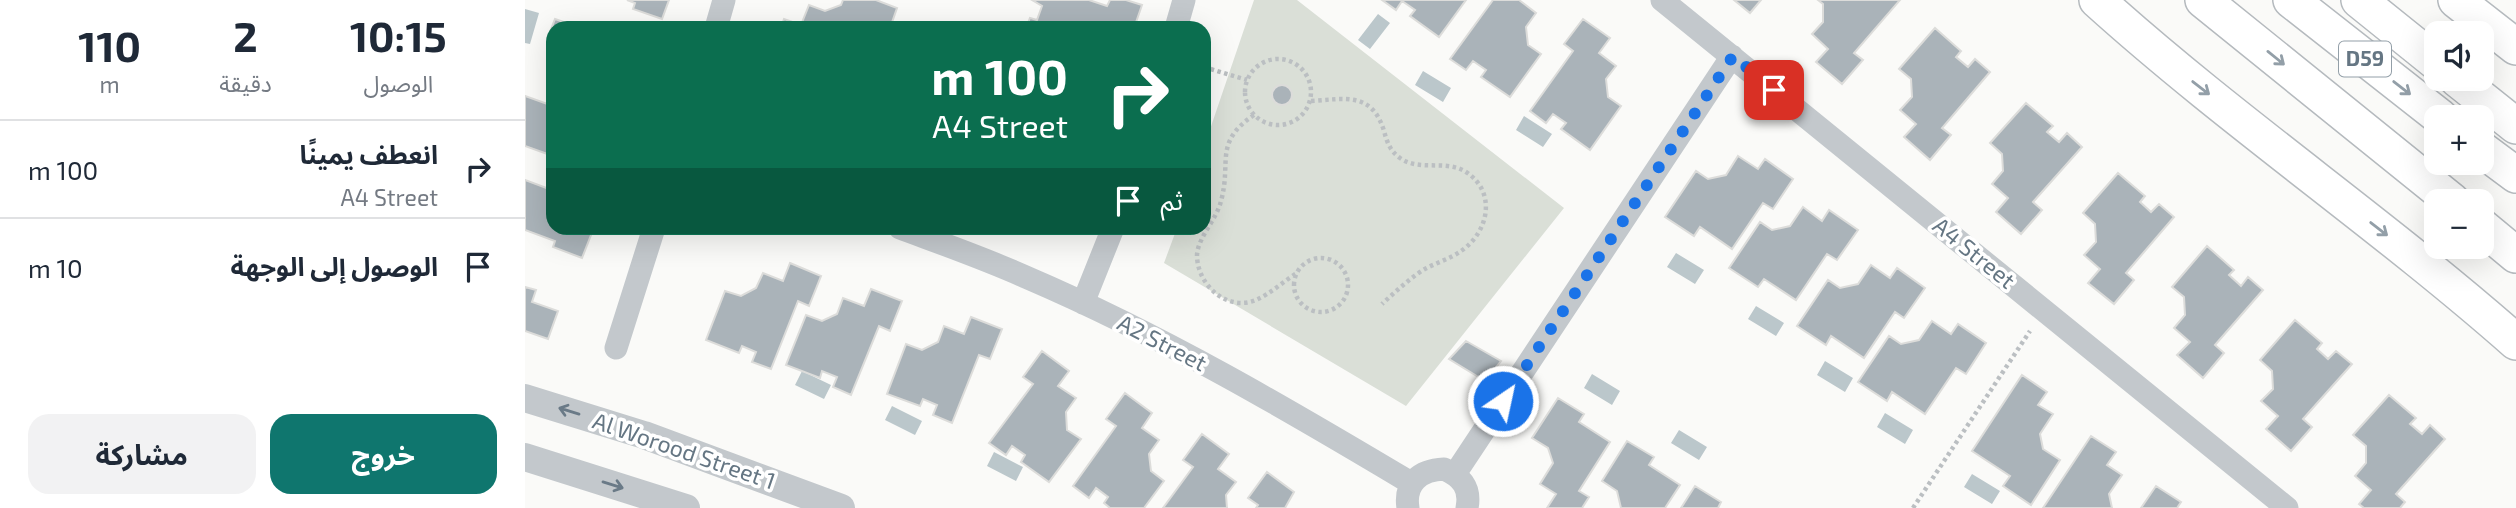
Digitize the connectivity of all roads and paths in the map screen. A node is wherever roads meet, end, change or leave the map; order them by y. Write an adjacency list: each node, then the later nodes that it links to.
1 (724, 0): 9 (street)
2 (1184, 0): 10 (street)
3 (1662, 0): 13 (street, A4 Street)
4 (2097, 0): 35 (main road, one-way to 35)
5 (2203, 0): 23 (main road, one-way to 23)
6 (2291, 0): 18 (main road, D59, one-way to 18)
7 (2359, 0): 12 (main road, D59)
8 (2456, 0): 11 (main road)
9 (718, 21)
10 (1178, 21)
11 (2506, 39)
12 (2424, 52)
13 (1733, 56): 34 (street, A4 Street); 39 (street)
14 (1211, 69): 15 (path)
15 (1247, 80): 17 (path); 19 (path)
16 (2472, 91): 20 (main road)
17 (1311, 101): 19 (path); 33 (path)
18 (2424, 105)
19 (1254, 115): 24 (path)
20 (2516, 126)
21 (2494, 159): 22 (main road)
22 (2516, 175)
23 (2437, 189)
24 (1211, 222)
25 (652, 235): 36 (street)
26 (918, 235): 32 (street, A2 Street)
27 (1110, 235): 32 (street)
28 (1205, 235): 31 (path)
29 (2494, 237): 30 (main road)
30 (2516, 255)
31 (1297, 272): 31 (path)
32 (1083, 303): 40 (street, A2 Street)
33 (1382, 304)
34 (2044, 309): 45 (path); 46 (street, A4 Street)
35 (2516, 342)
36 (616, 348)
37 (525, 398): 42 (street, Al Worood Street 1, one-way to 37)
38 (525, 457): 41 (street, one-way to 41)
39 (1455, 474): 40 (street); 44 (street)
40 (1411, 483): 43 (street)
41 (686, 508)
42 (841, 508)
43 (1408, 508)
44 (1467, 508)
45 (1913, 508)
46 (2286, 508)

